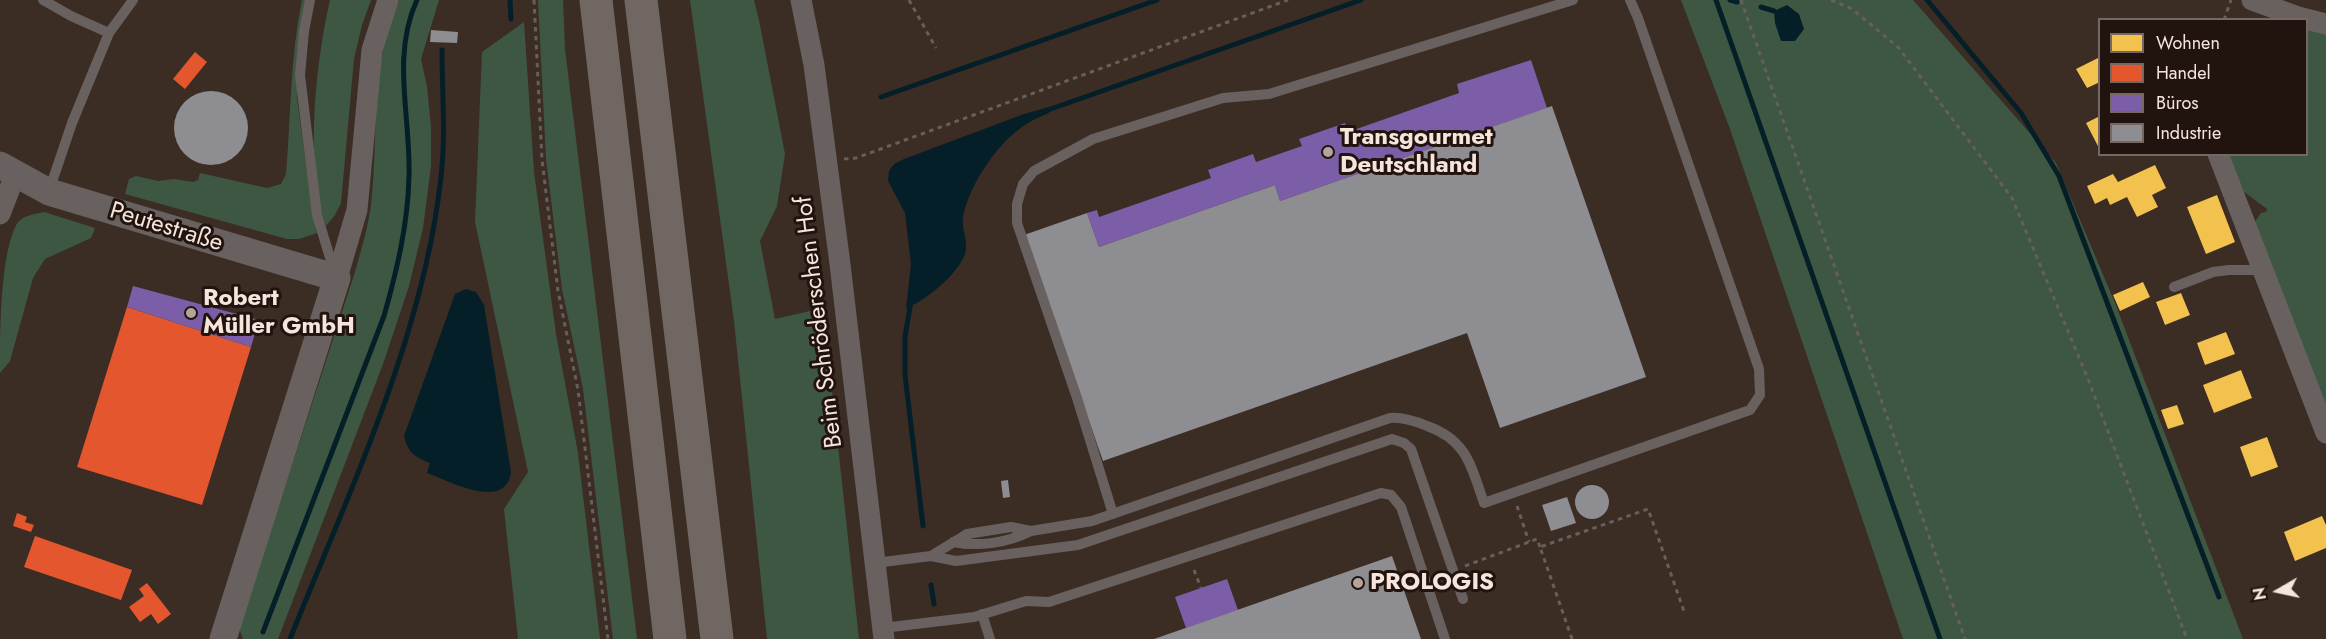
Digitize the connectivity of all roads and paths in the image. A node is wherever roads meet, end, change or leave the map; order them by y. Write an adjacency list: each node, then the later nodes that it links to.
1 (43, 0): 21 (lane)
2 (133, 0): 21 (lane)
3 (310, 0): 29 (lane)
4 (388, 0): 29 (street)
5 (534, 0): 46 (path)
6 (596, 0): 47 (highway)
7 (641, 0): 48 (highway)
8 (801, 0): 24 (street, Beim Schröderschen Hof)
9 (909, 0): 22 (path)
10 (1288, 0): 24 (path)
11 (1574, 0): 33 (lane)
12 (1630, 0): 32 (lane)
13 (1741, 0): 52 (path)
14 (1831, 0): 53 (path)
15 (2231, 0): 17 (path)
16 (2252, 0): 18 (street)
17 (2225, 18)
18 (2302, 18)
19 (2308, 20): 20 (street)
20 (2326, 24)
21 (109, 33): 26 (lane)
22 (936, 48)
23 (2219, 156): 28 (street)
24 (826, 159): 38 (street, Beim Schröderschen Hof)
25 (8, 170): 26 (street, Peutestraße); 27 (street)
26 (49, 192): 29 (street, Peutestraße)
27 (0, 214)
28 (2264, 270): 30 (lane); 31 (street)
29 (337, 278): 45 (street)
30 (2174, 287)
31 (2326, 433)
32 (1512, 493): 33 (lane); 34 (path)
33 (1113, 514): 37 (lane)
34 (1529, 542): 35 (path); 39 (path)
35 (1540, 547): 43 (path); 51 (path)
36 (1189, 555): 40 (path); 42 (lane); 50 (lane)
37 (931, 556): 38 (lane); 39 (lane)
38 (875, 563): 44 (street, Beim Schröderschen Hof)
39 (1453, 570): 41 (lane)
40 (1201, 588)
41 (1463, 599)
42 (982, 614): 44 (lane); 49 (lane)
43 (1685, 614)
44 (884, 634)
45 (223, 639)
46 (608, 639)
47 (670, 639)
48 (717, 639)
49 (990, 639)
50 (1445, 639)
51 (1572, 639)
52 (1965, 639)
53 (2187, 639)

